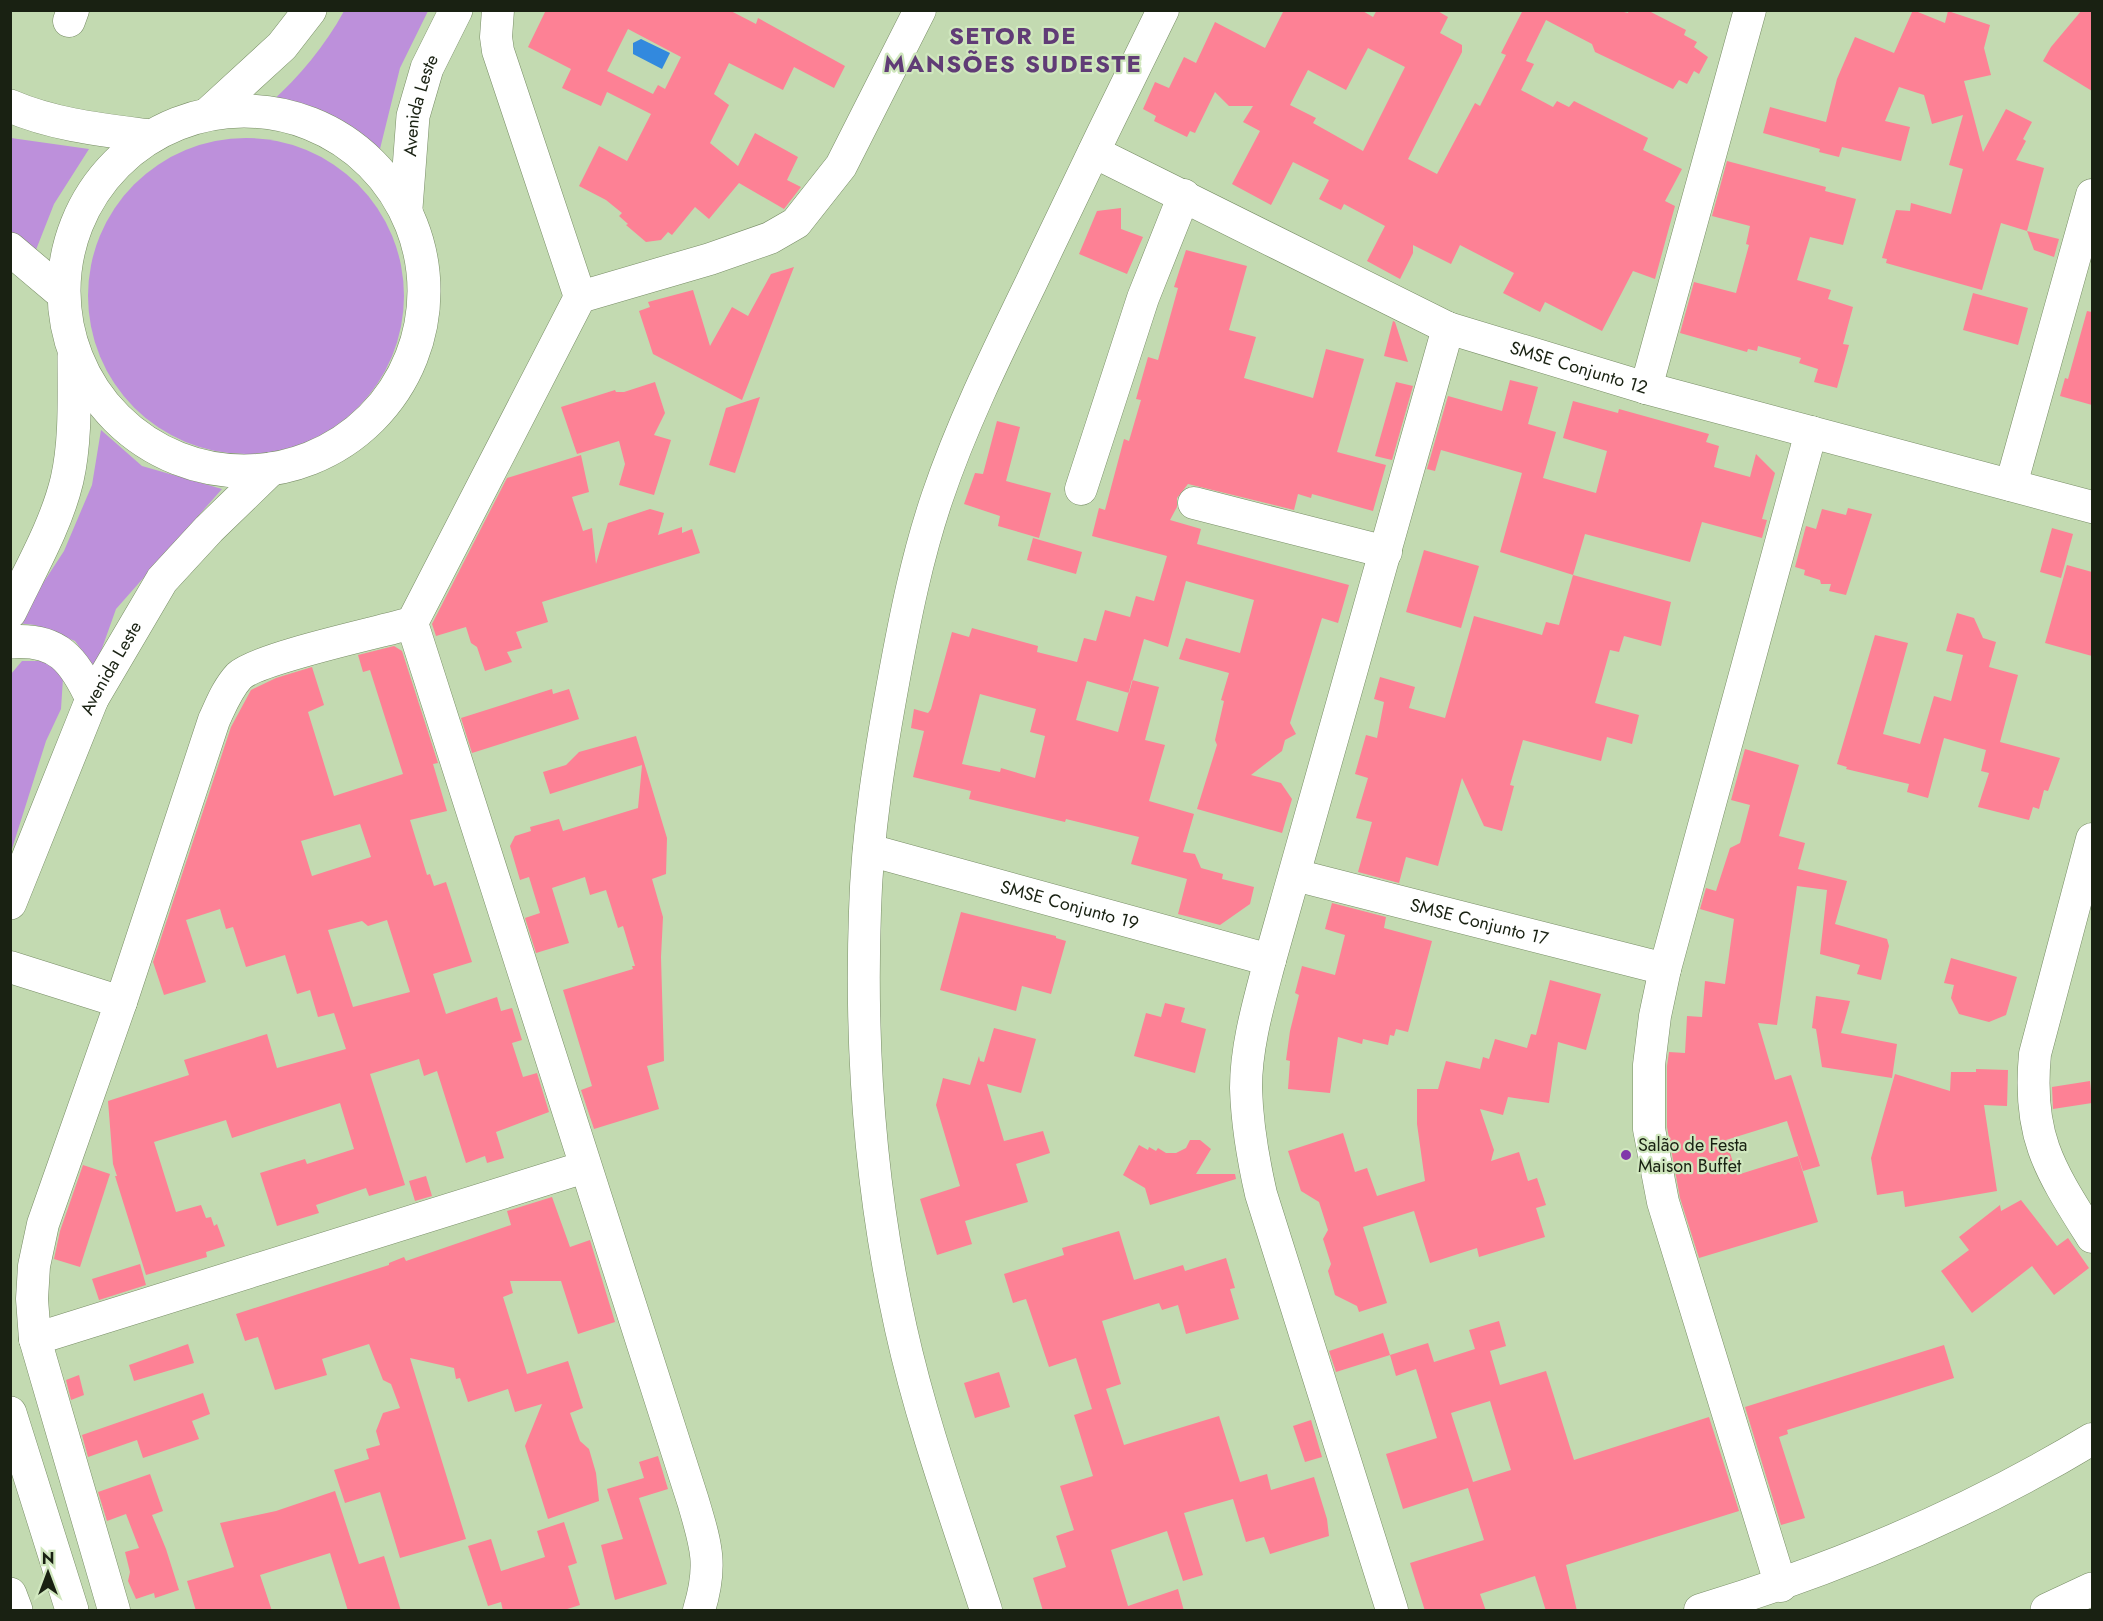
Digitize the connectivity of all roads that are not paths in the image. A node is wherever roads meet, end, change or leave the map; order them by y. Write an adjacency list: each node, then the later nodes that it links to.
1 (310, 10): 8 (main road)
2 (456, 10): 13 (main road, Avenida Leste)
3 (498, 10): 16 (street)
4 (921, 10): 16 (street)
5 (1163, 10): 10 (street)
6 (1750, 10): 19 (street)
7 (10, 106): 9 (main road)
8 (209, 113): 9 (main road); 13 (main road)
9 (150, 136): 15 (main road)
10 (1094, 152): 11 (street, SMSE Conjunto 12); 32 (street)
11 (1184, 195): 17 (street, SMSE Conjunto 12); 23 (street)
12 (2092, 195): 22 (street)
13 (406, 208): 21 (main road)
14 (10, 249): 15 (main road)
15 (62, 293): 18 (main road)
16 (580, 297): 28 (street)
17 (1448, 328): 19 (street, SMSE Conjunto 12); 26 (street)
18 (74, 354): 21 (main road); 27 (main road)
19 (1647, 388): 20 (street, SMSE Conjunto 12)
20 (1811, 432): 22 (street, SMSE Conjunto 12); 37 (street)
21 (271, 469): 30 (main road, Avenida Leste)
22 (2011, 485): 25 (street, SMSE Conjunto 12)
23 (1081, 489)
24 (1194, 503): 26 (street)
25 (2092, 507)
26 (1386, 552): 33 (street)
27 (10, 612)
28 (412, 623): 38 (street); 39 (street)
29 (10, 642): 30 (main road)
30 (92, 699): 34 (main road, Avenida Leste)
31 (2092, 839): 40 (street)
32 (869, 850): 35 (street, SMSE Conjunto 19); 51 (street)
33 (1295, 875): 35 (street); 37 (street, SMSE Conjunto 17)
34 (10, 903)
35 (1270, 960): 52 (street)
36 (10, 967): 38 (street)
37 (1665, 969): 44 (street)
38 (121, 1002): 41 (street)
39 (585, 1167): 41 (street); 50 (street)
40 (2092, 1237)
41 (35, 1339): 49 (street)
42 (10, 1413): 48 (main road)
43 (2092, 1439): 44 (street)
44 (1781, 1586): 53 (street)
45 (2092, 1589): 54 (main road)
46 (10, 1594): 47 (main road)
47 (16, 1611)
48 (72, 1611)
49 (114, 1611)
50 (699, 1611)
51 (986, 1611)
52 (1392, 1611)
53 (1700, 1611)
54 (2047, 1611)

